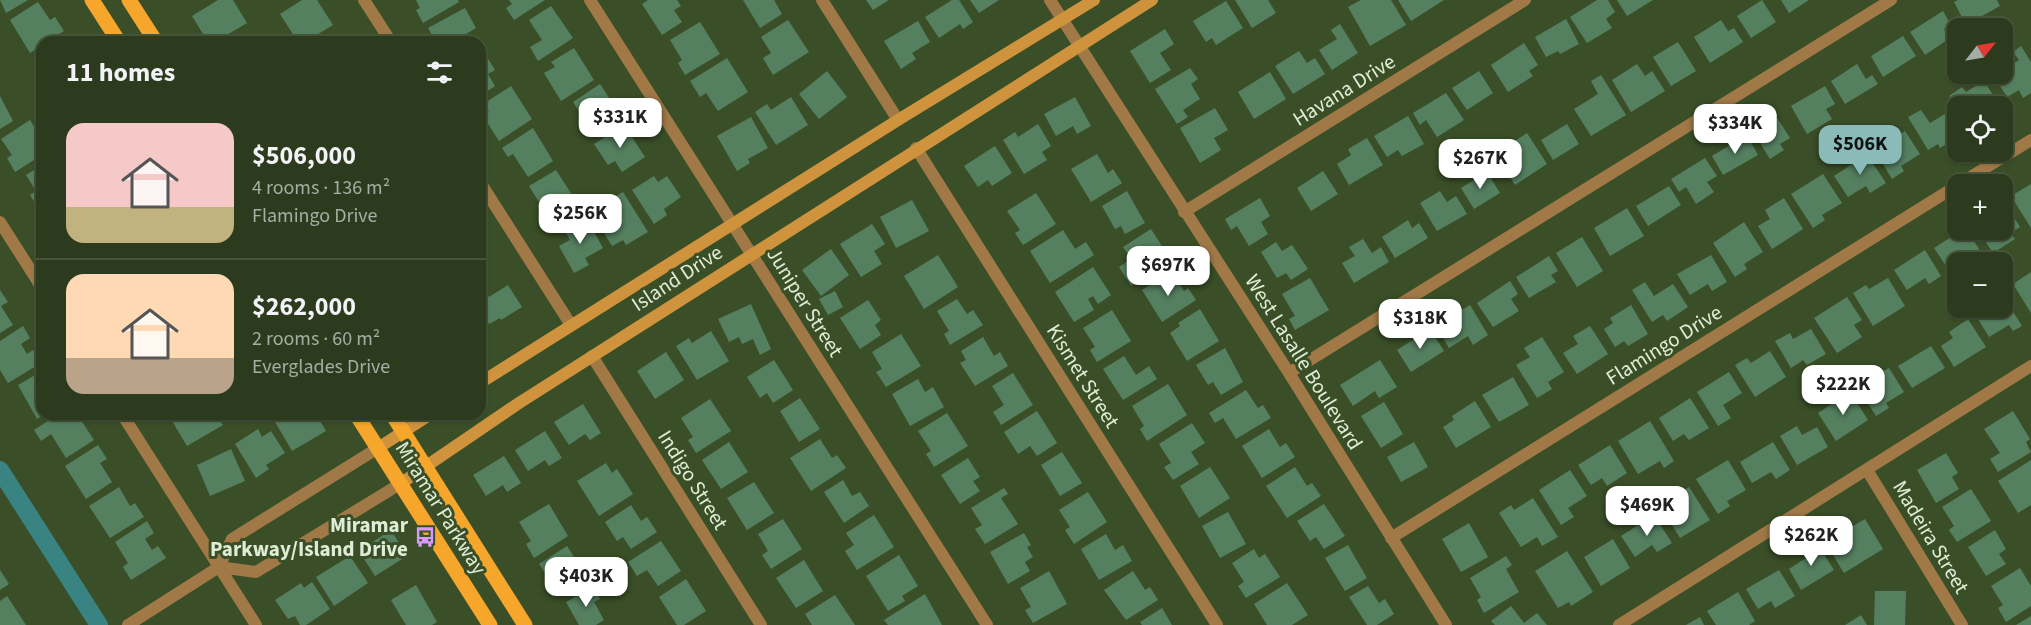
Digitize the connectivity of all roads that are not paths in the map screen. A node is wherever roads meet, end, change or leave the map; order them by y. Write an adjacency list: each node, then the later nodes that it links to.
1 (92, 0): 12 (main road)
2 (129, 0): 13 (main road)
3 (364, 0): 14 (street)
4 (590, 0): 24 (street, Juniper Street)
5 (822, 0): 16 (street)
6 (1050, 0): 11 (street, West Lasalle Boulevard)
7 (1094, 0): 11 (street, Island Drive)
8 (1152, 0): 15 (street, Island Drive)
9 (1525, 0): 22 (street, Havana Drive)
10 (1891, 0): 30 (street)
11 (1063, 20): 15 (street, West Lasalle Boulevard); 16 (street, Island Drive)
12 (115, 36)
13 (152, 36)
14 (387, 36)
15 (1079, 46): 18 (street, Island Drive); 22 (street, West Lasalle Boulevard)
16 (898, 120): 24 (street, Island Drive)
17 (2031, 140): 19 (street, Flamingo Drive)
18 (916, 148): 25 (street, Island Drive); 49 (street, Kismet Street)
19 (1976, 174)
20 (486, 191): 27 (street)
21 (1947, 192): 41 (street, Flamingo Drive)
22 (1184, 212): 30 (street, West Lasalle Boulevard)
23 (0, 222): 26 (street)
24 (732, 224): 25 (street, Juniper Street); 27 (street, Island Drive)
25 (751, 254): 28 (street, Island Drive); 48 (street, Juniper Street)
26 (36, 279)
27 (571, 325): 31 (street, Island Drive)
28 (592, 356): 38 (street, Island Drive); 47 (street, Indigo Street)
29 (2031, 368): 39 (street)
30 (1289, 373): 41 (street, West Lasalle Boulevard)
31 (486, 379)
32 (126, 420): 42 (street)
33 (360, 420): 37 (main road, Miramar Parkway)
34 (396, 420): 36 (main road, Miramar Parkway)
35 (422, 420): 36 (street)
36 (403, 432): 37 (street); 38 (main road, Miramar Parkway)
37 (378, 448): 40 (main road, Miramar Parkway); 42 (street)
38 (425, 466): 40 (street, Island Drive); 46 (main road, Miramar Parkway)
39 (1867, 470): 51 (street); 52 (street, Madeira Street)
40 (400, 484): 42 (street, Island Drive); 45 (main road, Miramar Parkway)
41 (1391, 538): 50 (street, West Lasalle Boulevard)
42 (219, 567): 43 (street); 44 (street)
43 (133, 622)
44 (256, 625)
45 (490, 625)
46 (525, 625)
47 (761, 625)
48 (987, 625)
49 (1217, 625)
50 (1446, 625)
51 (1618, 625)
52 (1962, 625)

